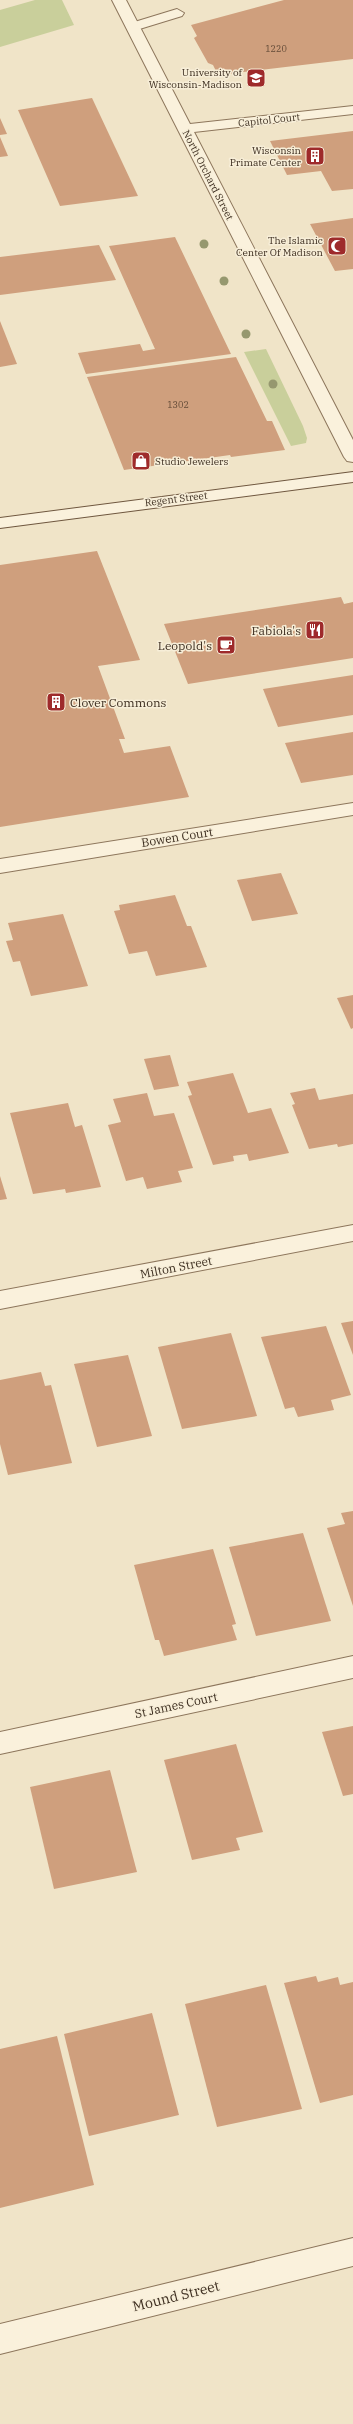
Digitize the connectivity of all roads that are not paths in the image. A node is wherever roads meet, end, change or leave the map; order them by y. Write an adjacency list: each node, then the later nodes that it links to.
1 (119, 0): 3 (street, North Orchard Street)
2 (177, 13): 3 (street)
3 (133, 27): 5 (street, North Orchard Street)
4 (353, 110): 5 (street, Capitol Court)
5 (185, 129): 6 (street, North Orchard Street)
6 (353, 457)
7 (353, 477): 8 (street, Regent Street)
8 (0, 523)
9 (353, 809): 10 (street, Bowen Court)
10 (0, 866)
11 (353, 1233): 12 (street, Milton Street)
12 (0, 1300)
13 (353, 1667): 14 (street, St James Court)
14 (0, 1743)
15 (353, 2252): 16 (street, Mound Street)
16 (0, 2339)

